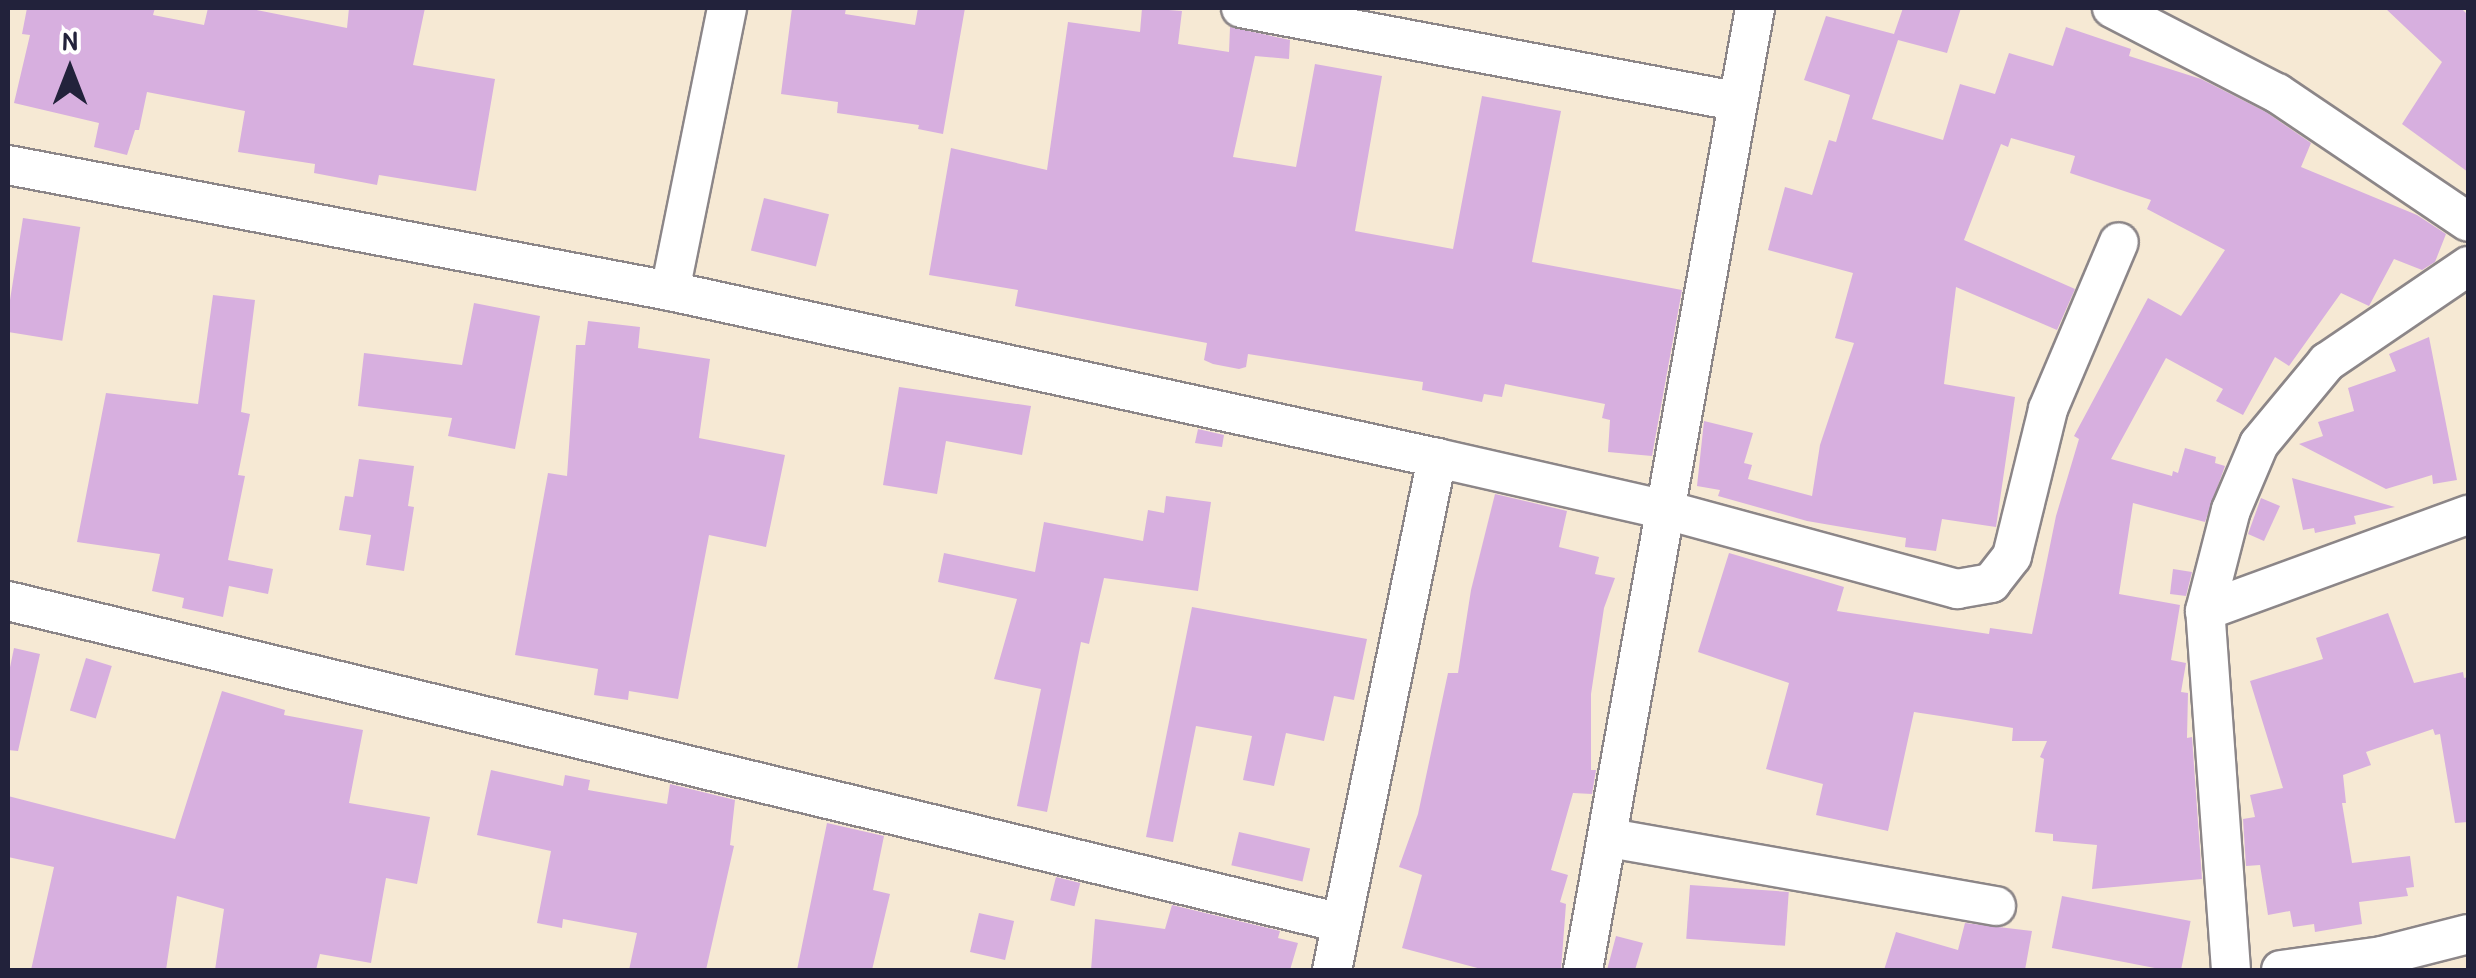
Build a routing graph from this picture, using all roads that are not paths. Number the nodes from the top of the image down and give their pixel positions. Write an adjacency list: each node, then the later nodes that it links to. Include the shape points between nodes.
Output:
1 (727, 8): 10 (street)
2 (1242, 8): 5 (street)
3 (1755, 8): 5 (street)
4 (2112, 8): 7 (street, via 2276,93)
5 (1735, 101): 12 (street)
6 (8, 165): 10 (street)
7 (2468, 222)
8 (2118, 242): 12 (street, via 2048,409 2012,556 1991,583 1956,588)
9 (2468, 266): 15 (street, via 2327,362 2259,444 2232,510)
10 (670, 292): 11 (street)
11 (1437, 458): 12 (street); 18 (street)
12 (1666, 510): 16 (street)
13 (2468, 514): 15 (street)
14 (8, 601): 18 (street)
15 (2204, 612): 22 (street)
16 (1610, 838): 17 (street); 21 (street)
17 (1996, 906)
18 (1341, 922): 20 (street)
19 (2468, 934): 23 (street, via 2382,956)
20 (1332, 970)
21 (1582, 970)
22 (2232, 970)
23 (2280, 970)

